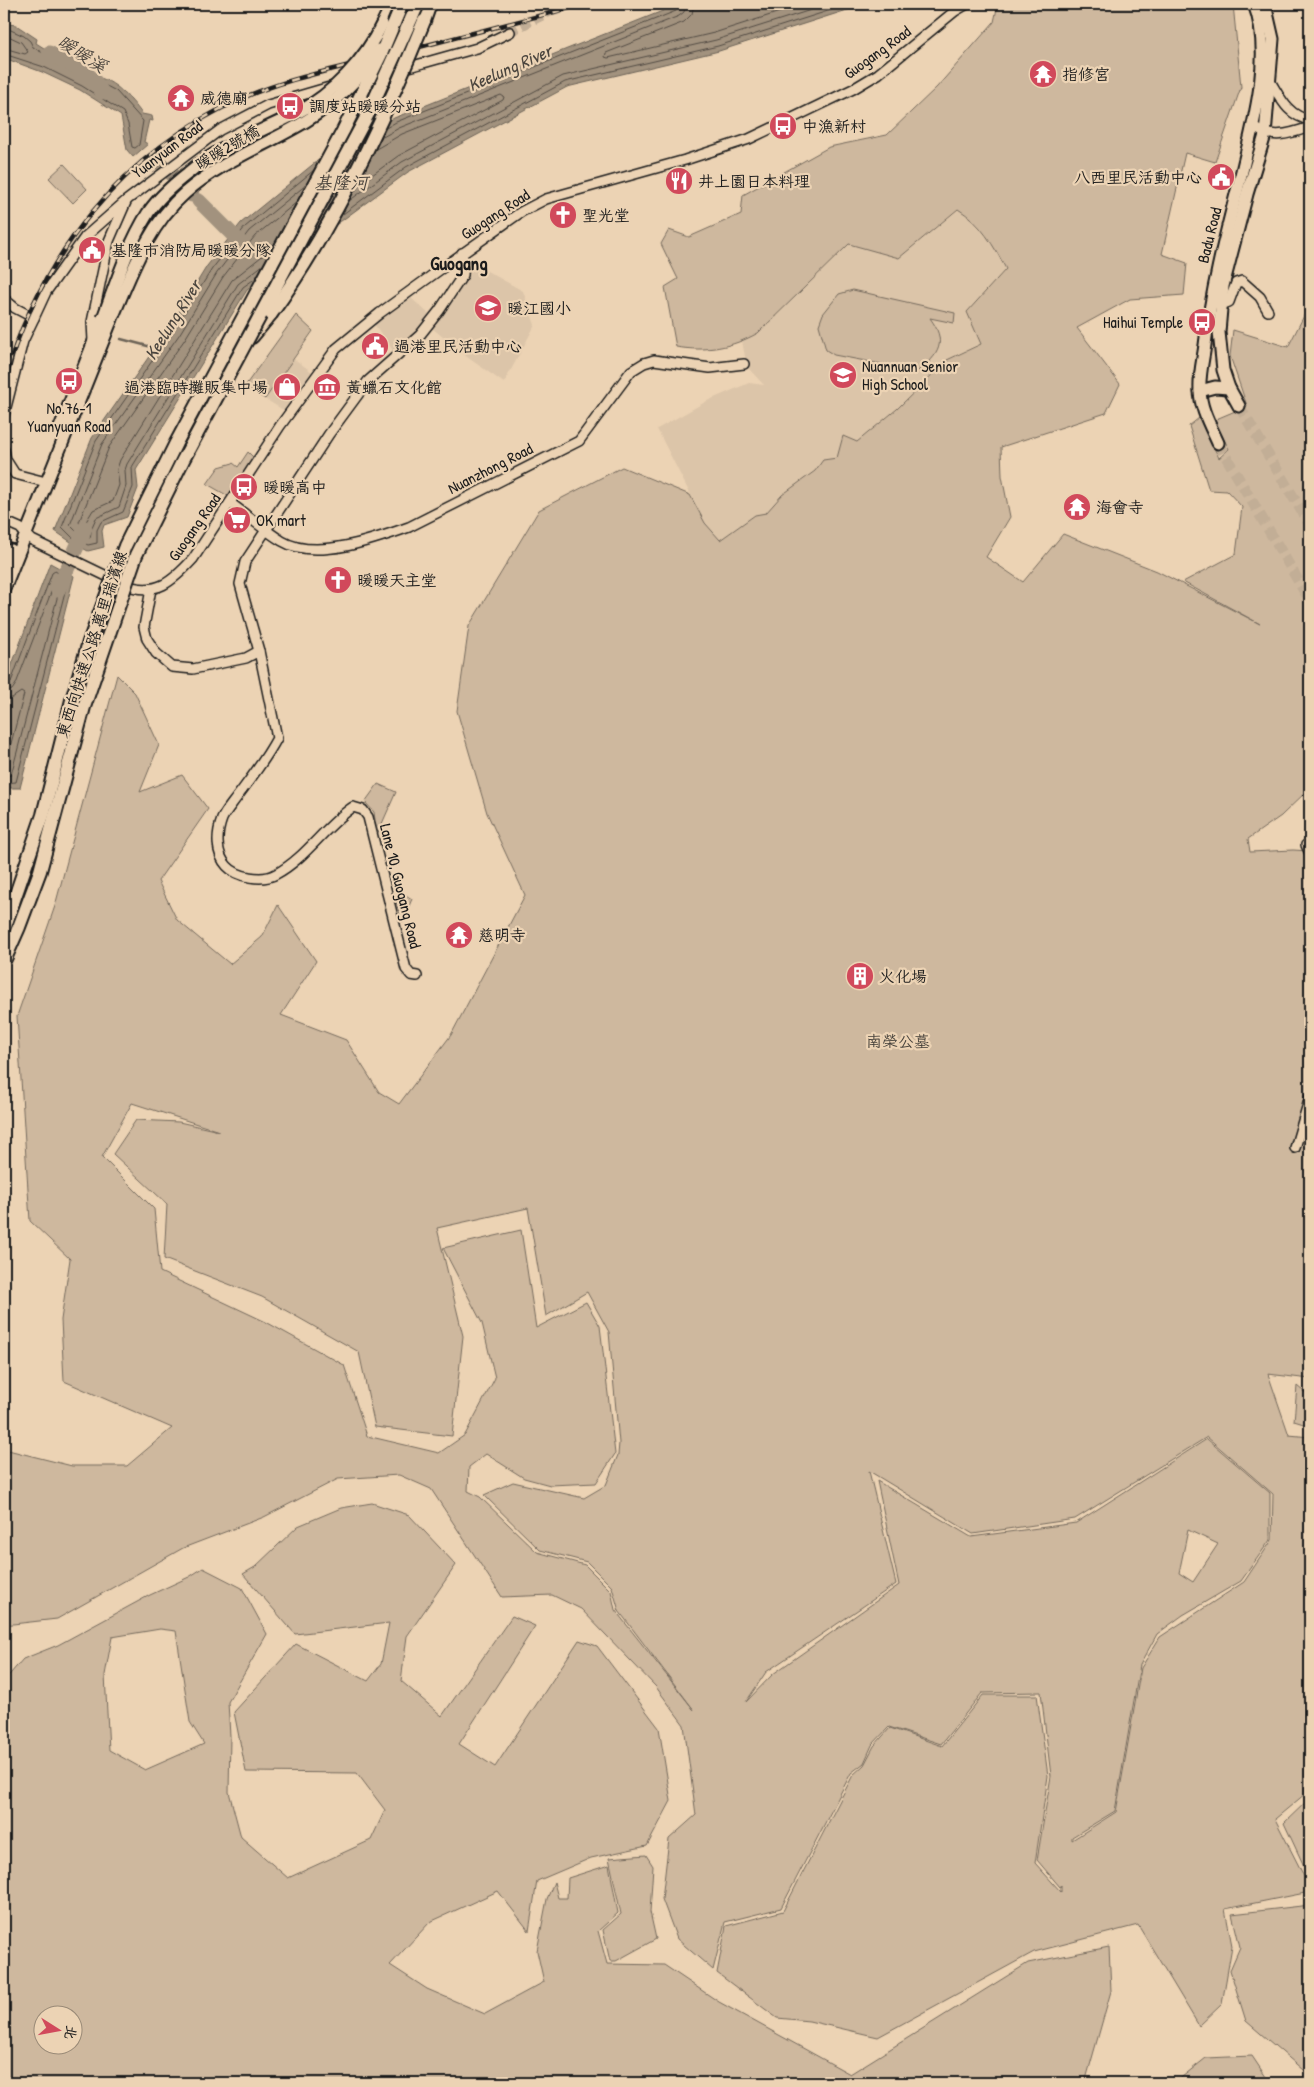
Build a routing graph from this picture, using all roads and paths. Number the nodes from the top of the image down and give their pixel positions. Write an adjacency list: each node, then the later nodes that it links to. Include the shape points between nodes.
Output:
1 (392, 4): 9 (main road)
2 (401, 4): 9 (highway, 東西向快速公路 萬里瑞濱線, bridge)
3 (409, 4): 9 (main road)
4 (418, 4): 24 (highway, 東西向快速公路 萬里瑞濱線, bridge, via 368,114)
5 (430, 4): 24 (highway, bridge, via 376,130 323,233 295,280)
6 (967, 4): 17 (street, Guogang Road, via 878,74 836,98 749,139 546,199 521,212)
7 (1254, 4): 14 (main road, Badu Road, via 1262,34 1260,82)
8 (1265, 4): 11 (main road, Badu Road, via 1273,39)
9 (388, 30): 22 (main road, 暖暖2號橋, bridge, via 372,59 324,109 220,166 184,194 156,227); 46 (highway, 東西向快速公路 萬里瑞濱線, bridge, via 343,131 176,443 125,546 87,650 43,815)
10 (510, 32): 16 (street, Yuanyuan Road, via 476,48 268,105 220,130)
11 (1270, 81): 12 (street, via 1286,108 1300,118); 15 (main road, Badu Road)
12 (1310, 120)
13 (1310, 126): 15 (street, via 1290,133)
14 (1252, 127): 15 (street); 27 (main road, Badu Road, via 1214,283)
15 (1265, 135): 19 (main road, Badu Road, via 1242,210)
16 (127, 200): 21 (street, via 85,237 46,292); 23 (street, Yuanyuan Road, via 108,241 92,322)
17 (462, 253): 35 (street, Guogang Road, via 336,349); 37 (street, via 463,275 420,335 368,382 329,434)
18 (4, 299): 21 (street)
19 (1221, 305): 20 (street, via 1230,302 1236,283 1242,281 1260,296); 26 (main road, Badu Road, via 1219,332)
20 (1268, 311)
21 (34, 318): 31 (street, via 23,341)
22 (107, 319): 23 (main road, Yuanyuan Road); 34 (main road, Yuanyuan Road)
23 (93, 342): 34 (main road, Yuanyuan Road)
24 (247, 342): 47 (highway, 東西向快速公路 萬里瑞濱線, bridge, via 136,555 84,707 40,871)
25 (744, 364): 37 (street, Nuanzhong Road, via 710,368 654,360 644,362 632,371 579,441 401,530 336,548 314,548 284,542)
26 (1223, 370): 27 (main road); 28 (main road, Badu Road)
27 (1201, 371): 29 (main road, Badu Road)
28 (1229, 388): 29 (main road, via 1214,387); 30 (main road, Badu Road)
29 (1200, 392): 32 (main road, Badu Road)
30 (1239, 406)
31 (4, 416)
32 (1218, 444)
33 (4, 450): 34 (street, via 15,474)
34 (43, 481): 38 (main road, Yuanyuan Road)
35 (230, 503): 37 (street, Nuanzhong Road); 42 (street, Guogang Road, via 186,567 168,582)
36 (4, 521): 38 (street)
37 (267, 530): 43 (street, via 245,562 240,584)
38 (26, 534): 39 (main road, Yuanyuan Road); 40 (street); 41 (main road, Yuanyuan Road)
39 (4, 568)
40 (116, 581): 42 (street, via 137,589); 47 (street)
41 (4, 589)
42 (151, 589): 43 (street, via 144,627 147,639 156,653 172,667 193,669 246,658)
43 (259, 651): 48 (street, Lane 10, Guogang Road, via 277,738 222,818 218,835 221,859 233,872 243,876 274,875 292,863 337,818 353,807 363,810 368,817 406,969)
44 (1310, 843): 45 (street, via 1306,846)
45 (1310, 853)
46 (4, 929)
47 (4, 961)
48 (417, 976)
49 (1310, 1097): 50 (street)
50 (1294, 1148)

